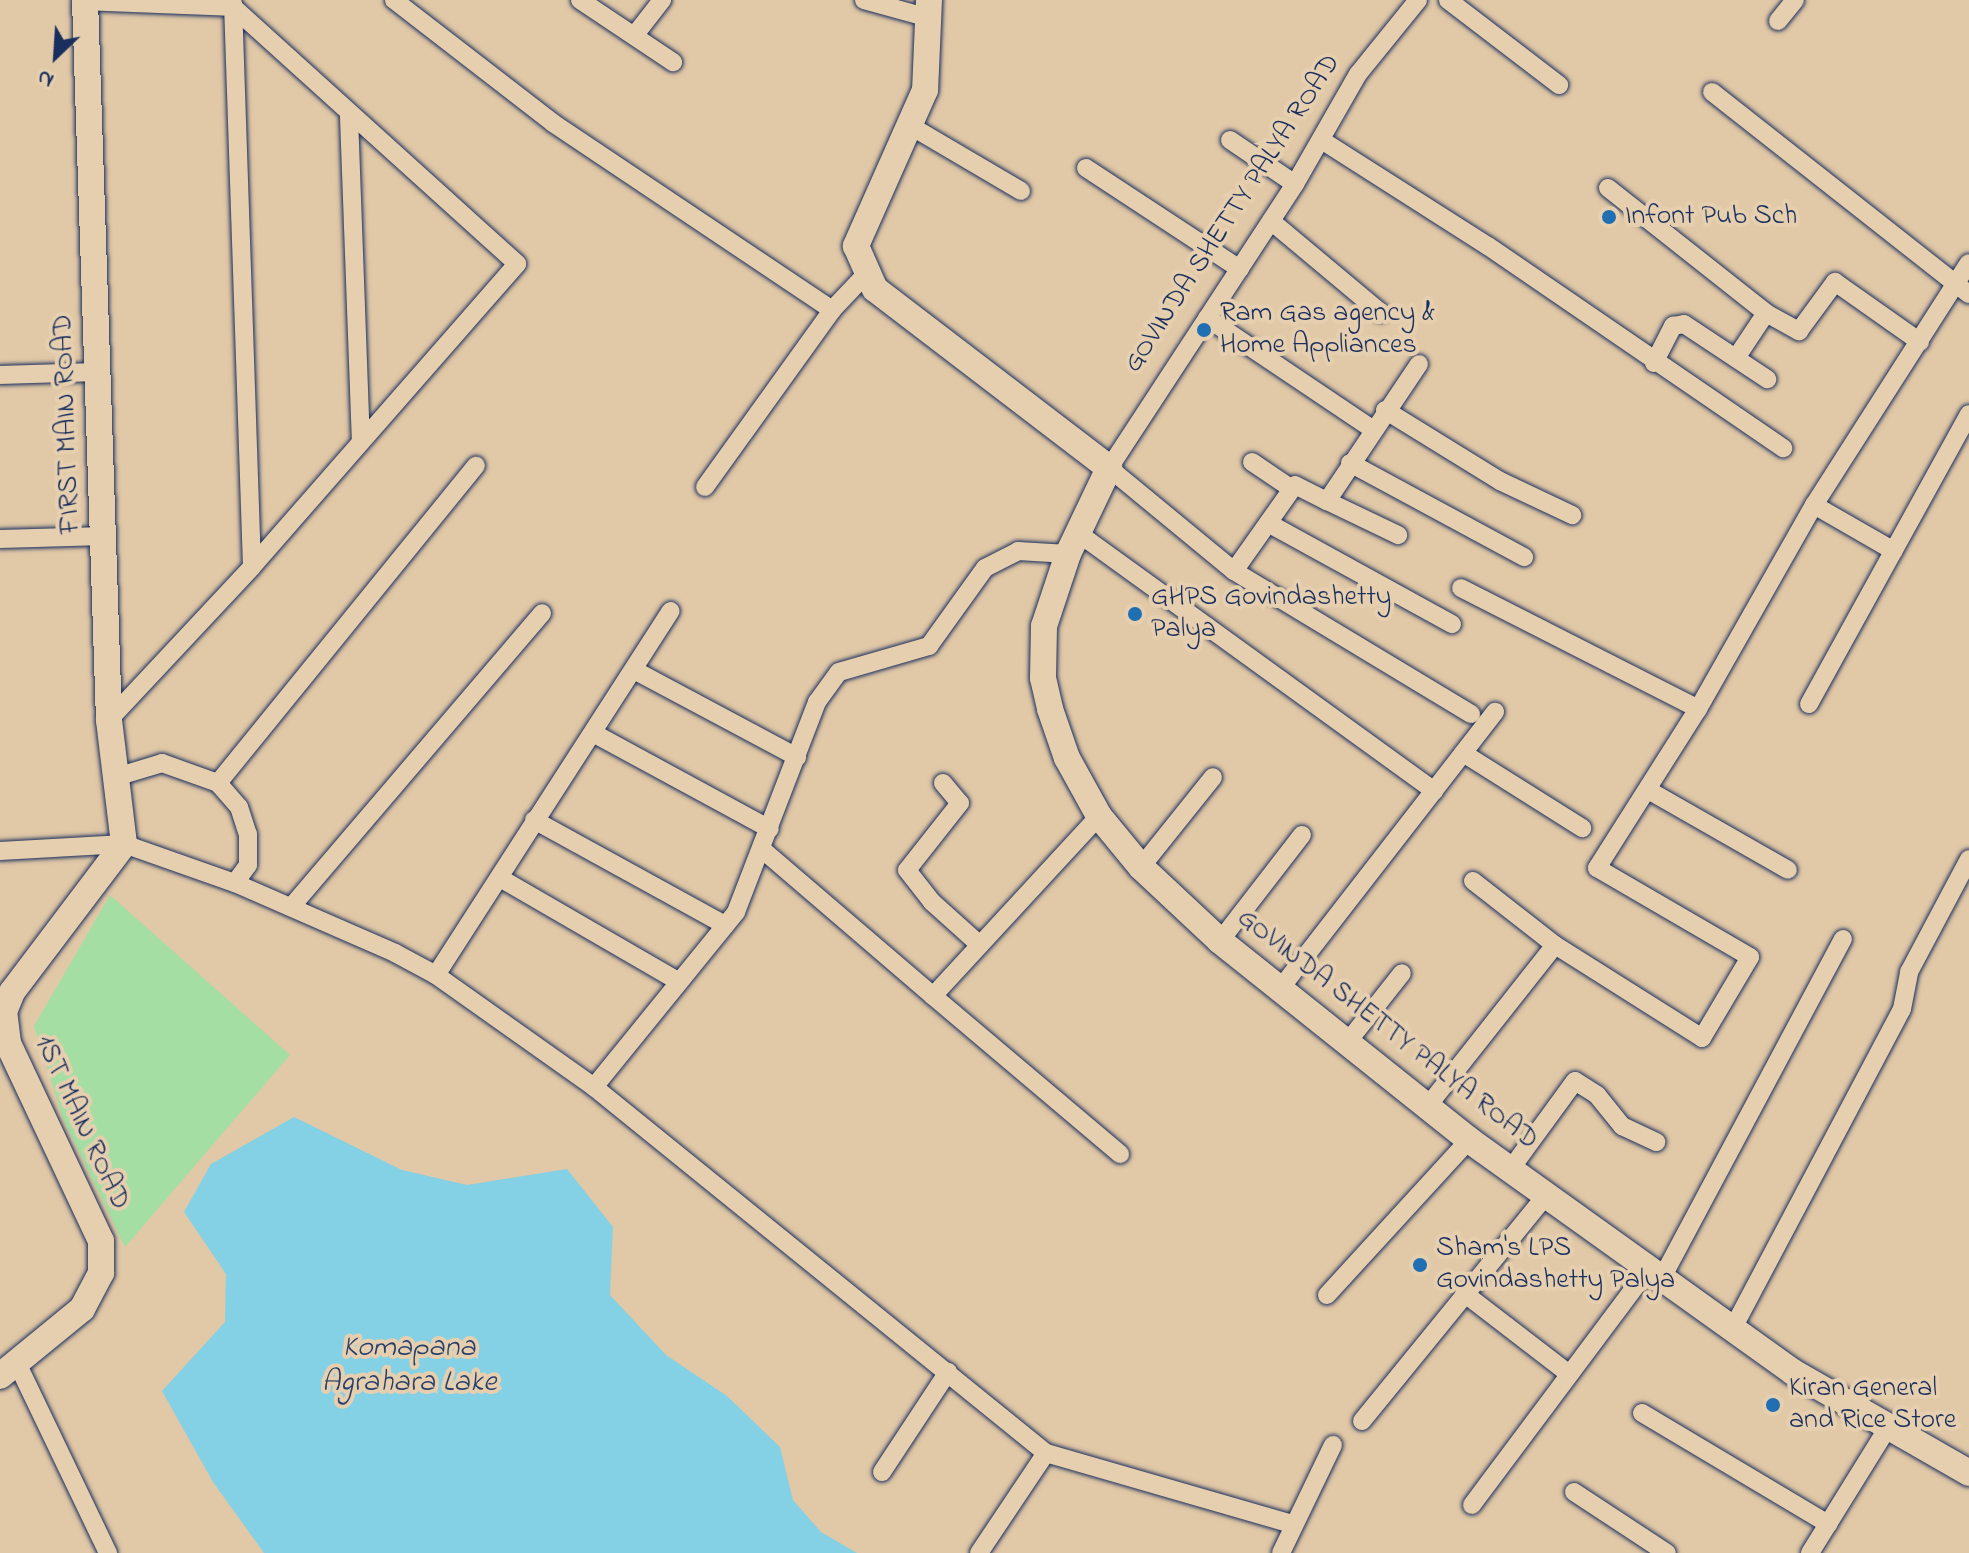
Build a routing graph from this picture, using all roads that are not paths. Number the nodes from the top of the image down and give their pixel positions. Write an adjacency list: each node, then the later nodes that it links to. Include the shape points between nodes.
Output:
1 (394, 0): 29 (street, via 553,123)
2 (580, 0): 12 (street)
3 (662, 0): 12 (street)
4 (864, 0): 10 (street)
5 (1418, 0): 19 (street, GOVINDA SHETTY PALYA ROAD, via 1358,74)
6 (1448, 0): 14 (street)
7 (1795, 0): 11 (street)
8 (85, 1): 9 (street); 37 (street, FIRST MAIN ROAD)
9 (233, 3): 16 (street); 61 (street)
10 (929, 9): 17 (street, via 925,90)
11 (1778, 21)
12 (634, 36): 13 (street)
13 (673, 62)
14 (1559, 85)
15 (1712, 92): 28 (street)
16 (349, 117): 43 (street); 43 (street, via 517,264)
17 (909, 125): 23 (street); 27 (street, via 856,246)
18 (1230, 140): 21 (street)
19 (1323, 141): 21 (street, GOVINDA SHETTY PALYA ROAD); 35 (street, via 1488,246)
20 (1086, 168): 26 (street)
21 (1295, 184): 24 (street, GOVINDA SHETTY PALYA ROAD)
22 (1608, 188): 31 (street)
23 (1021, 191)
24 (1271, 221): 26 (street, GOVINDA SHETTY PALYA ROAD); 30 (street)
25 (1969, 263): 28 (street)
26 (1240, 269): 32 (street, GOVINDA SHETTY PALYA ROAD)
27 (868, 272): 29 (street); 48 (street, via 875,289)
28 (1963, 288): 33 (street)
29 (832, 310): 49 (street)
30 (1381, 313)
31 (1766, 313): 33 (street, via 1799,331 1835,282); 34 (street)
32 (1207, 318): 42 (street); 48 (street, GOVINDA SHETTY PALYA ROAD)
33 (1920, 342): 52 (street)
34 (1736, 358): 35 (street, via 1684,324 1673,326); 39 (street)
35 (1654, 363): 44 (street)
36 (1419, 364): 40 (street)
37 (97, 372): 38 (street); 56 (street, FIRST MAIN ROAD)
38 (0, 375)
39 (1767, 379)
40 (1385, 410): 42 (street); 53 (street, via 1500,481)
41 (1969, 414): 59 (street)
42 (1371, 428): 46 (street)
43 (361, 442): 61 (street)
44 (1783, 448)
45 (1252, 462): 50 (street)
46 (1350, 463): 51 (street); 60 (street)
47 (476, 465): 78 (street)
48 (1109, 468): 58 (street, GOVINDA SHETTY PALYA ROAD); 62 (street)
49 (705, 487)
50 (1292, 489): 51 (street, via 1295,485); 54 (street)
51 (1327, 501): 55 (street)
52 (1814, 505): 59 (street); 69 (street)
53 (1572, 515)
54 (1268, 523): 62 (street); 66 (street)
55 (1398, 535)
56 (105, 536): 57 (street); 72 (street, FIRST MAIN ROAD)
57 (0, 539)
58 (1073, 544): 75 (street, via 1018,551 985,568 929,646 839,672 817,702); 81 (street); 82 (street, GOVINDA SHETTY PALYA ROAD, via 1044,626 1043,678 1067,758)
59 (1894, 551): 68 (street)
60 (1524, 557)
61 (252, 567): 72 (street)
62 (1234, 571): 71 (street)
63 (1461, 588): 69 (street)
64 (671, 611): 67 (street)
65 (542, 613): 96 (street)
66 (1452, 624)
67 (634, 670): 73 (street); 75 (street)
68 (1809, 704)
69 (1698, 709): 80 (street)
70 (1495, 712): 74 (street)
71 (1471, 714)
72 (109, 720): 76 (street, FIRST MAIN ROAD)
73 (593, 733): 83 (street); 85 (street)
74 (1463, 753): 81 (street); 84 (street)
75 (797, 757): 85 (street)
76 (116, 777): 78 (street, via 162,763); 87 (street, FIRST MAIN ROAD)
77 (1213, 777): 91 (street)
78 (218, 783): 95 (street, via 239,807 248,834 248,865)
79 (943, 783): 100 (street, via 960,803 907,870 932,902)
80 (1648, 790): 92 (street); 101 (street, via 1597,868 1750,957 1702,1038)
81 (1434, 791): 105 (street)
82 (1099, 816): 91 (street, GOVINDA SHETTY PALYA ROAD); 100 (street)
83 (534, 820): 93 (street); 97 (street)
84 (1582, 828)
85 (770, 829): 89 (street)
86 (1302, 835): 99 (street)
87 (124, 844): 88 (street); 95 (street); 119 (street, 1ST MAIN ROAD, via 12,992 4,1012 8,1043 101,1241 101,1273 82,1309)
88 (0, 851)
89 (764, 851): 97 (street); 106 (street)
90 (1969, 859): 118 (street, via 1909,972 1902,1009)
91 (1141, 867): 99 (street, GOVINDA SHETTY PALYA ROAD)
92 (1788, 870)
93 (500, 878): 103 (street); 104 (street)
94 (1473, 881): 101 (street)
95 (235, 883): 96 (street)
96 (292, 906): 103 (street)
97 (725, 925): 104 (street)
98 (1843, 939): 115 (street)
99 (1220, 941): 105 (street, GOVINDA SHETTY PALYA ROAD)
100 (980, 945): 106 (street)
101 (1555, 945): 109 (street)
102 (1402, 973): 107 (street)
103 (436, 975): 108 (street)
104 (678, 981): 108 (street)
105 (1280, 989): 107 (street, GOVINDA SHETTY PALYA ROAD)
106 (933, 996): 112 (street)
107 (1346, 1044): 109 (street, GOVINDA SHETTY PALYA ROAD)
108 (594, 1087): 120 (street)
109 (1427, 1107): 110 (street, GOVINDA SHETTY PALYA ROAD)
110 (1469, 1140): 113 (street, GOVINDA SHETTY PALYA ROAD); 117 (street)
111 (1657, 1142): 113 (street, via 1622,1126 1597,1095 1575,1081)
112 (1120, 1154)
113 (1510, 1170): 114 (street, GOVINDA SHETTY PALYA ROAD)
114 (1546, 1195): 115 (street, GOVINDA SHETTY PALYA ROAD); 116 (street)
115 (1656, 1272): 118 (street, GOVINDA SHETTY PALYA ROAD); 121 (street)
116 (1464, 1293): 121 (street); 123 (street)
117 (1327, 1295)
118 (1732, 1330): 124 (street, GOVINDA SHETTY PALYA ROAD)
119 (8, 1369): 133 (street)
120 (948, 1372): 126 (street); 127 (street)
121 (1569, 1374): 130 (street)
122 (1642, 1413): 132 (street)
123 (1362, 1421)
124 (1887, 1429): 128 (street, GOVINDA SHETTY PALYA ROAD); 132 (street)
125 (1333, 1445): 131 (street)
126 (1046, 1453): 131 (street); 134 (street)
127 (882, 1472)
128 (1969, 1473)
129 (1574, 1492): 136 (street)
130 (1472, 1505)
131 (1292, 1524): 135 (street)
132 (1828, 1524): 137 (street)
133 (108, 1553)
134 (979, 1553)
135 (1281, 1553)
136 (1667, 1553)
137 (1810, 1553)

